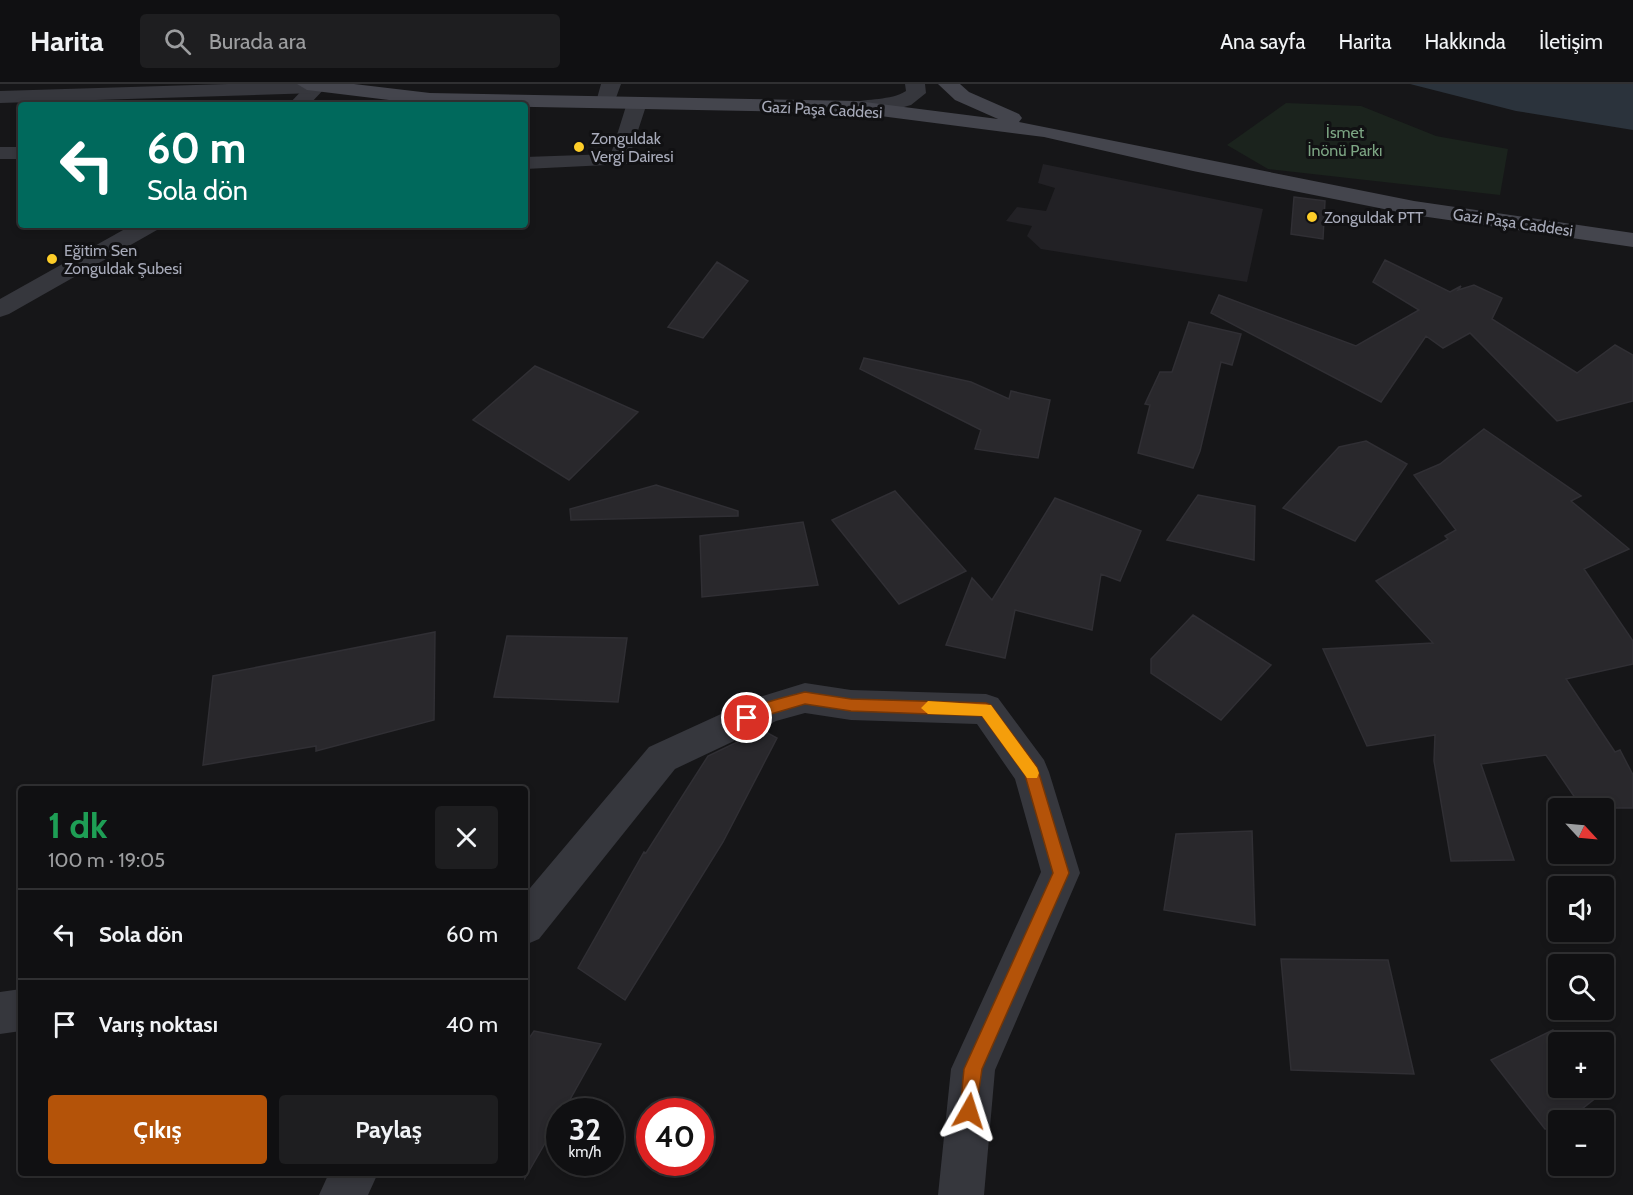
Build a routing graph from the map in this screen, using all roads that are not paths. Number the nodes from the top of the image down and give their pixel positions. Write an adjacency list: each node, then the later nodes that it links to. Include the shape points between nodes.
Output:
1 (915, 84): 8 (street, via 916,93 903,101)
2 (948, 84): 9 (main road, via 962,96)
3 (311, 86): 4 (main road, Gazi Paşa Caddesi, via 430,99); 5 (street, Gazi Paşa Caddesi); 6 (street)
4 (608, 93): 7 (main road, Gazi Paşa Caddesi)
5 (0, 97)
6 (300, 102)
7 (637, 103): 8 (main road, Gazi Paşa Caddesi); 10 (street, via 620,160)
8 (857, 107): 9 (main road, Gazi Paşa Caddesi)
9 (1044, 131): 12 (main road, Gazi Paşa Caddesi, via 1192,165 1414,208)
10 (528, 163)
11 (144, 228): 13 (street)
12 (1633, 240)
13 (0, 309)
14 (528, 921): 19 (street, via 662,758 705,738 768,709 805,698 851,705 986,710 1031,772 1061,873 973,1069)
15 (18, 1010): 16 (street)
16 (0, 1013)
17 (353, 1176): 18 (street)
18 (342, 1195)
19 (961, 1195)

